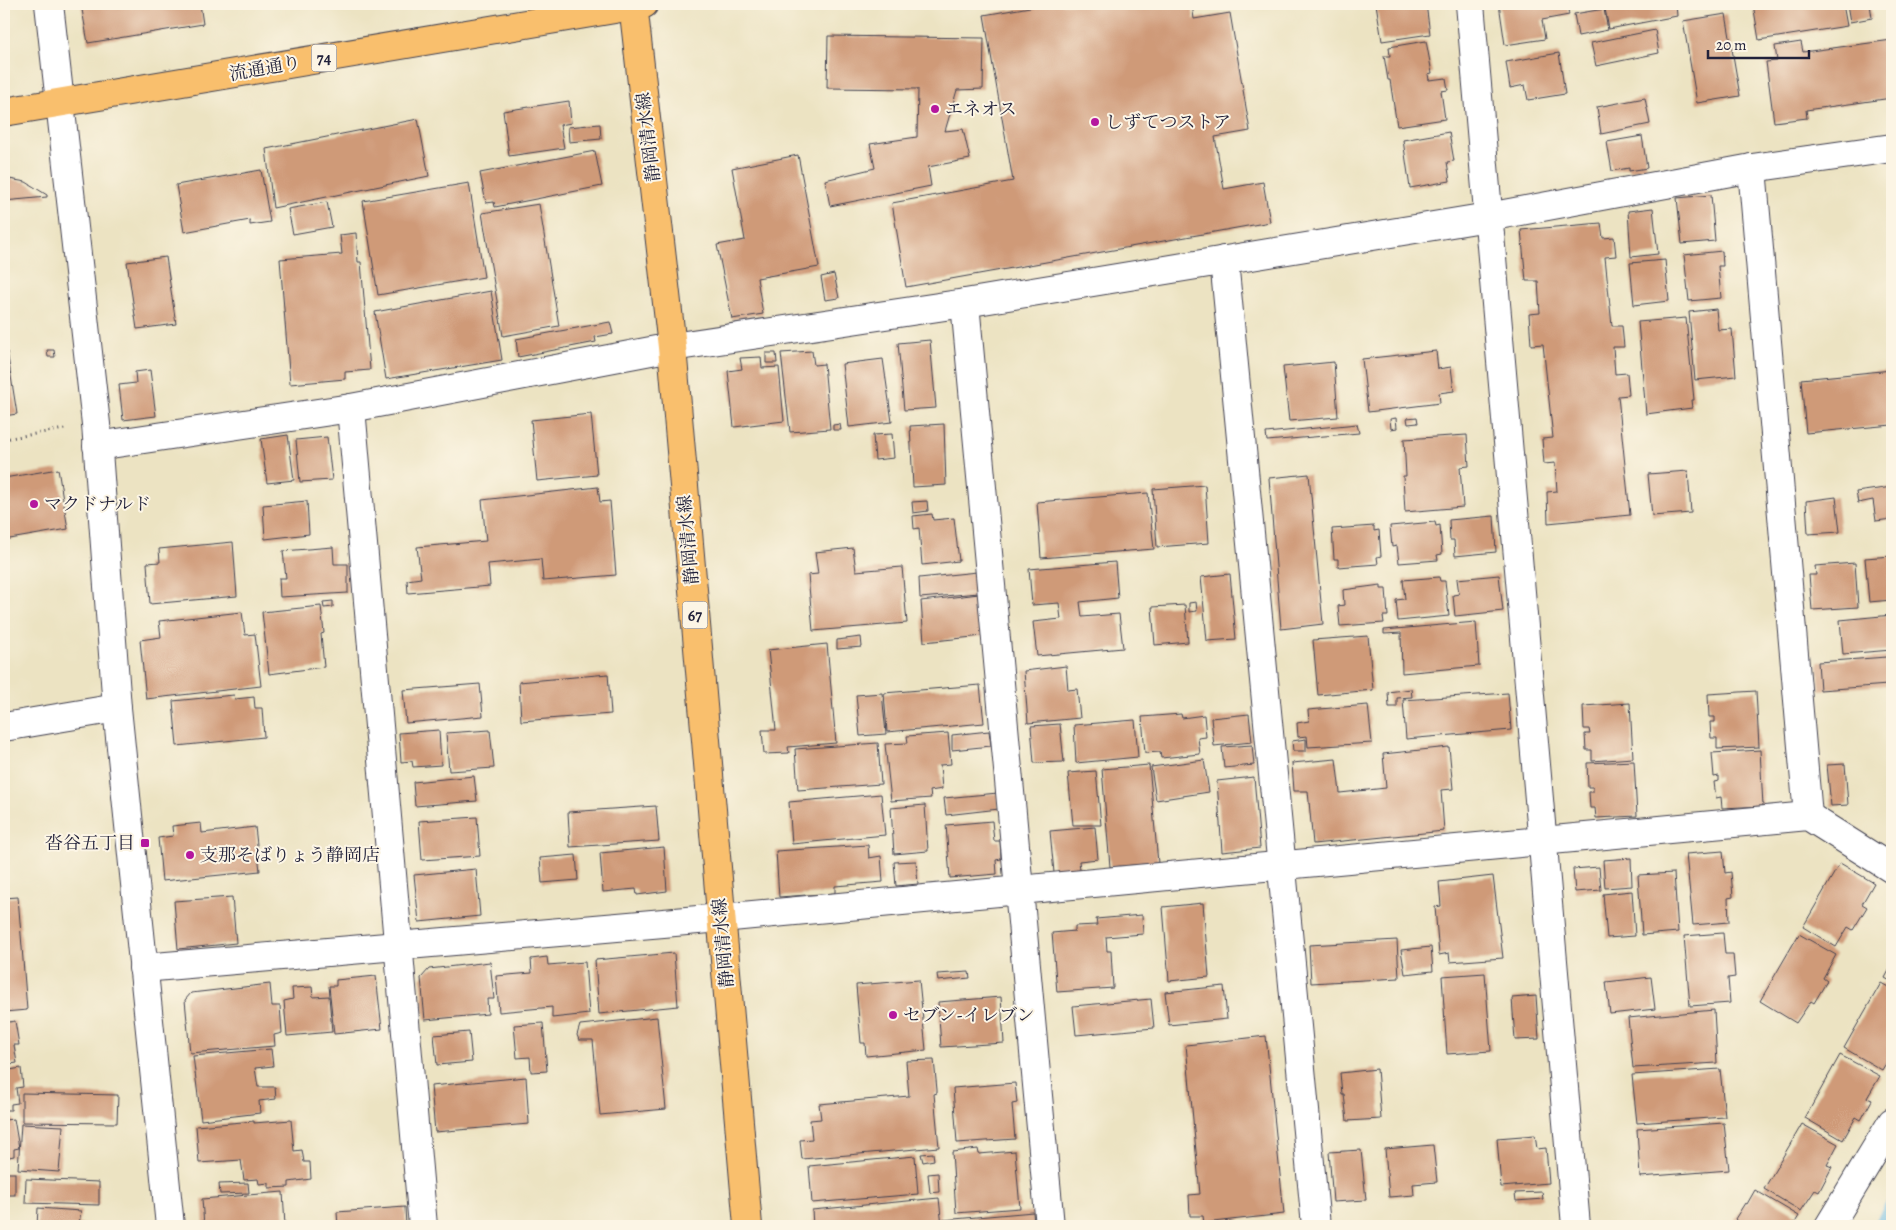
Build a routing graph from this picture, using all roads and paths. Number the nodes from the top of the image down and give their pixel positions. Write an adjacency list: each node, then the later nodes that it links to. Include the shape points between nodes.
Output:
1 (49, 4): 4 (street)
2 (636, 4): 4 (main road, 流通通り / 74); 11 (main road, 静岡清水線 / 67)
3 (1470, 4): 8 (street)
4 (60, 102): 5 (main road, 流通通り / 74); 13 (street)
5 (4, 112)
6 (1892, 148): 7 (street)
7 (1752, 168): 8 (street); 17 (street)
8 (1488, 217): 9 (street); 18 (street)
9 (1224, 260): 10 (street); 19 (street)
10 (965, 303): 11 (street); 21 (street)
11 (672, 347): 12 (street); 22 (main road, 静岡清水線 / 67)
12 (351, 408): 13 (street); 23 (street)
13 (96, 435): 14 (path); 15 (street)
14 (4, 439)
15 (117, 708): 16 (street); 24 (street)
16 (4, 727)
17 (1808, 816): 18 (street); 20 (street)
18 (1542, 842): 19 (street); 31 (street)
19 (1282, 865): 21 (street); 30 (street)
20 (1892, 869)
21 (1019, 889): 22 (street); 29 (street)
22 (721, 918): 23 (street); 28 (main road, 静岡清水線 / 67)
23 (398, 945): 24 (street); 27 (street)
24 (143, 968): 26 (street)
25 (1892, 1122): 32 (street)
26 (170, 1226)
27 (423, 1226)
28 (748, 1226)
29 (1050, 1226)
30 (1316, 1226)
31 (1576, 1226)
32 (1829, 1226)

